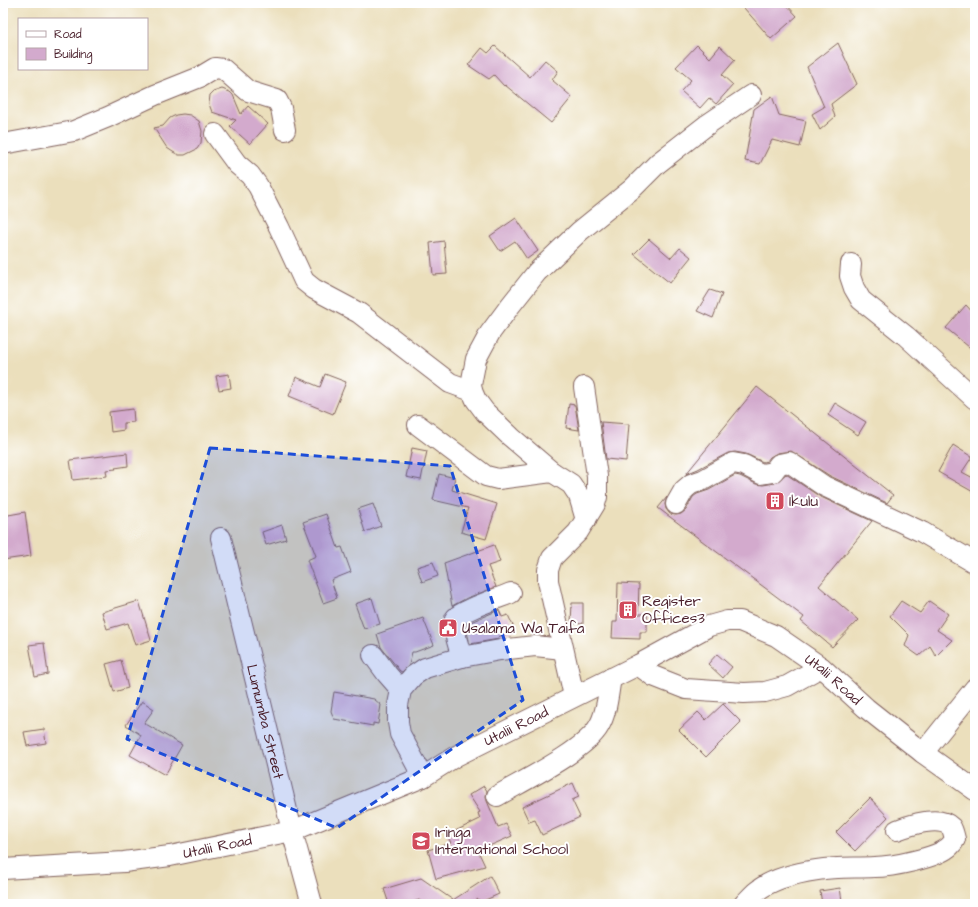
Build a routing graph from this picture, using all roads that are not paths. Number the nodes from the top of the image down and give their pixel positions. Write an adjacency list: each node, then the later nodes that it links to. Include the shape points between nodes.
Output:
1 (751, 95): 7 (street, via 658,163 632,189 580,230 537,272 482,347 472,376)
2 (285, 130): 4 (street, via 277,100 248,91 219,68 74,131)
3 (215, 134): 7 (street, via 237,164 258,186 304,281 359,313 441,377)
4 (3, 144)
5 (851, 264): 8 (street, via 850,276 861,300 906,336)
6 (584, 388): 12 (street, via 597,476 595,504)
7 (472, 392): 10 (street, via 485,412 511,438)
8 (975, 399)
9 (418, 425): 10 (street, via 486,476 498,479)
10 (552, 472): 12 (street, via 575,489)
11 (676, 504): 14 (street, via 691,484 733,463 744,465 761,474 773,472 779,464 789,462 824,486 922,532)
12 (586, 520): 16 (street, via 578,532 552,558 548,570 548,581)
13 (221, 538): 30 (street, Lumumba Street)
14 (975, 563)
15 (511, 593): 18 (street, via 474,607 455,618 454,626)
16 (563, 649): 18 (street, via 535,646); 24 (street)
17 (373, 655): 23 (street)
18 (462, 656): 23 (street, via 425,668 413,676)
19 (638, 665): 20 (street, via 653,676 686,689 744,693 765,692 787,686); 20 (street, Utalii Road, via 709,626 727,621 740,621 776,636); 21 (street, Utalii Road)
20 (821, 667): 25 (street, Utalii Road, via 866,708)
21 (611, 678): 24 (street, Utalii Road); 28 (street, via 600,726 592,736 575,750)
22 (975, 688): 25 (street)
23 (401, 690): 26 (street, via 398,705 400,734)
24 (574, 696): 26 (street, Utalii Road, via 456,756)
25 (924, 753): 27 (street, Utalii Road)
26 (423, 778): 30 (street, Utalii Road)
27 (975, 790)
28 (497, 796)
29 (897, 830): 33 (street, via 912,824 945,823 952,828 955,839 950,847 912,862 816,870 787,877 758,890)
30 (292, 831): 31 (street, Utalii Road, via 170,856 124,862); 32 (street, Lumumba Street)
31 (3, 869)
32 (312, 904)
33 (744, 904)

